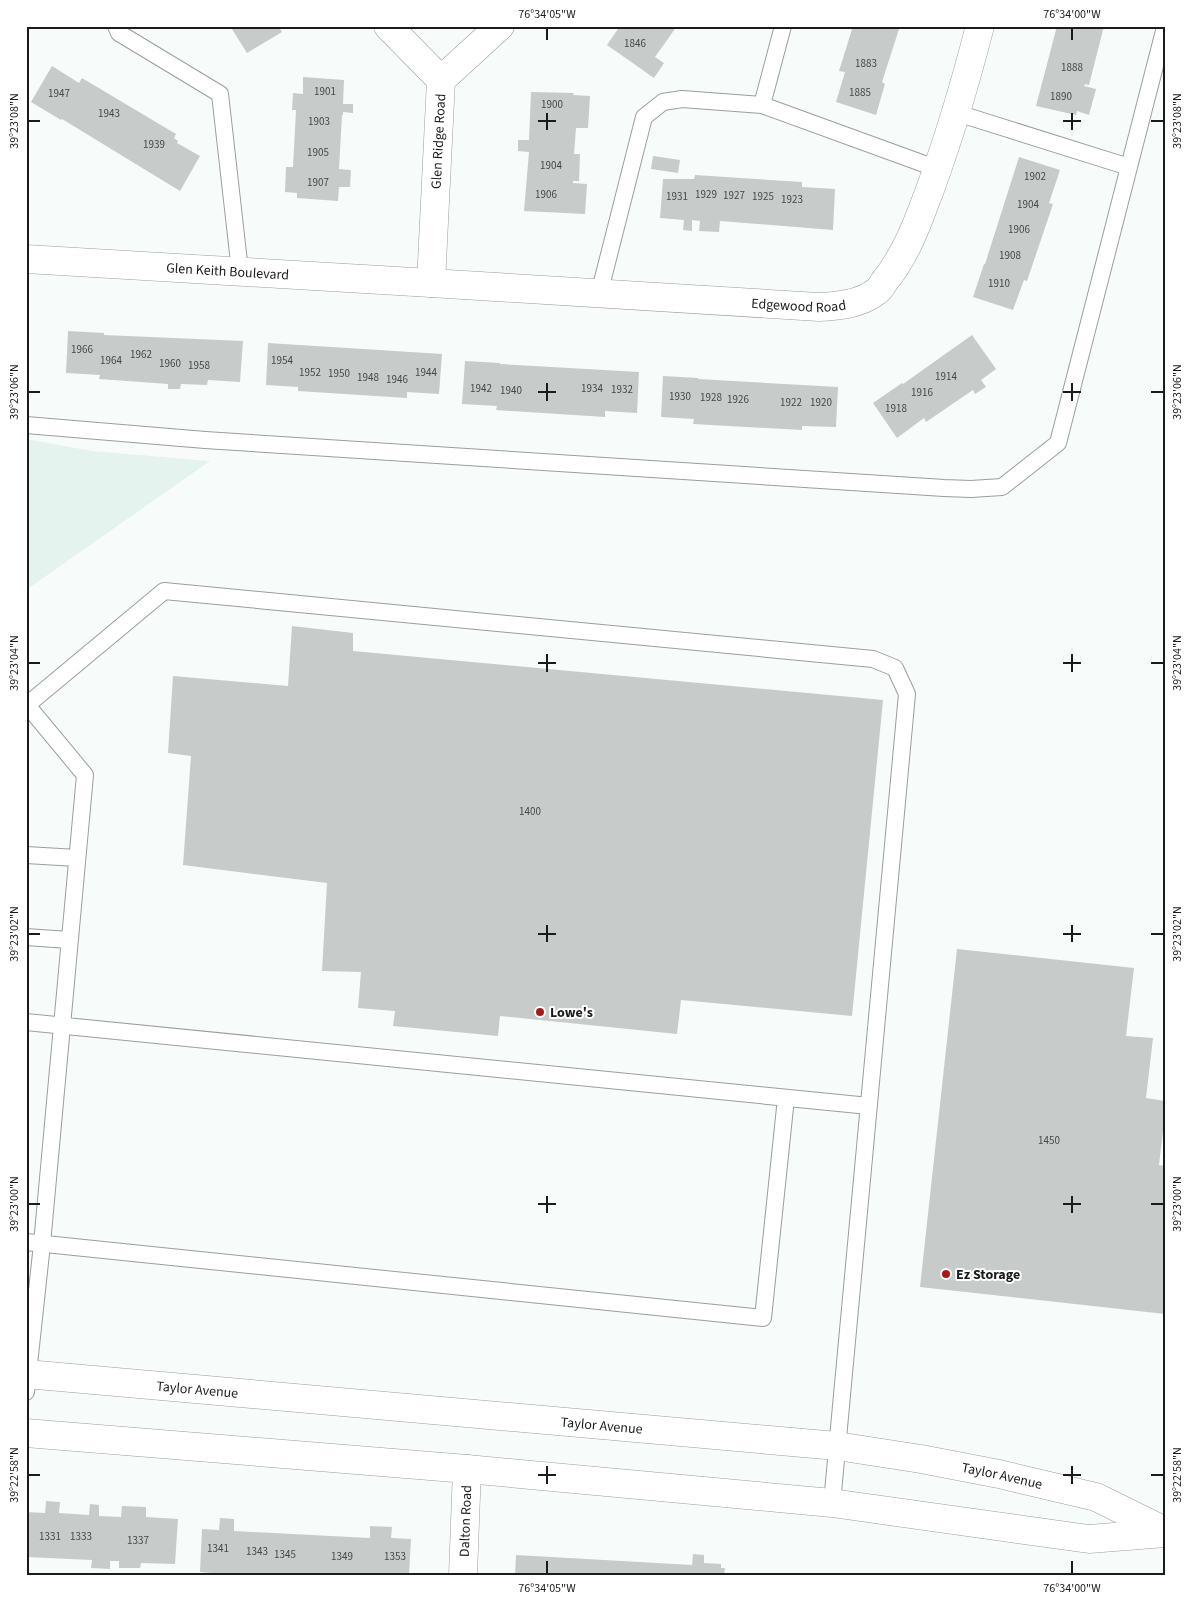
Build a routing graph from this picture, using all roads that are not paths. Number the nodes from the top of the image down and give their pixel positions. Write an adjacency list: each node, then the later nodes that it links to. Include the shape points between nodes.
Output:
1 (116, 26): 13 (lane, via 120,32 220,94)
2 (388, 26): 7 (main road)
3 (500, 26): 7 (main road, Glen Ridge Road)
4 (783, 26): 8 (lane)
5 (980, 26): 9 (main road, Edgewood Road)
6 (1165, 27): 10 (lane)
7 (440, 80): 14 (main road, Glen Ridge Road)
8 (762, 105): 11 (lane); 15 (lane, via 682,99 662,102 644,117)
9 (957, 113): 10 (lane); 11 (main road, Edgewood Road)
10 (1129, 167): 16 (lane, via 1058,443 1002,487 944,488)
11 (938, 170): 15 (main road, Edgewood Road, via 911,239 893,271 877,291 856,302 819,307)
12 (26, 259): 13 (main road, Glen Keith Boulevard)
13 (240, 271): 14 (main road, Glen Keith Boulevard)
14 (431, 282): 15 (main road, Edgewood Road)
15 (599, 294)
16 (26, 426)
17 (27, 705): 19 (lane, via 85,775); 25 (lane, via 164,591 873,659 896,668 907,694)
18 (26, 855): 19 (lane)
19 (77, 858): 21 (lane)
20 (26, 936): 21 (lane)
21 (69, 940): 23 (lane)
22 (26, 1022): 23 (lane)
23 (61, 1026): 24 (lane); 26 (lane)
24 (786, 1098): 25 (lane); 26 (lane, via 764,1318)
25 (869, 1106): 29 (lane)
26 (34, 1243): 27 (lane)
27 (27, 1380): 29 (main road, Taylor Avenue)
28 (26, 1433): 30 (main road, Taylor Avenue)
29 (837, 1446): 31 (lane); 32 (main road, Taylor Avenue, via 1000,1474 1096,1497)
30 (467, 1469): 31 (main road, Taylor Avenue); 33 (main road, Dalton Road)
31 (832, 1503): 32 (main road, Taylor Avenue, via 1089,1539)
32 (1165, 1532)
33 (462, 1575)

